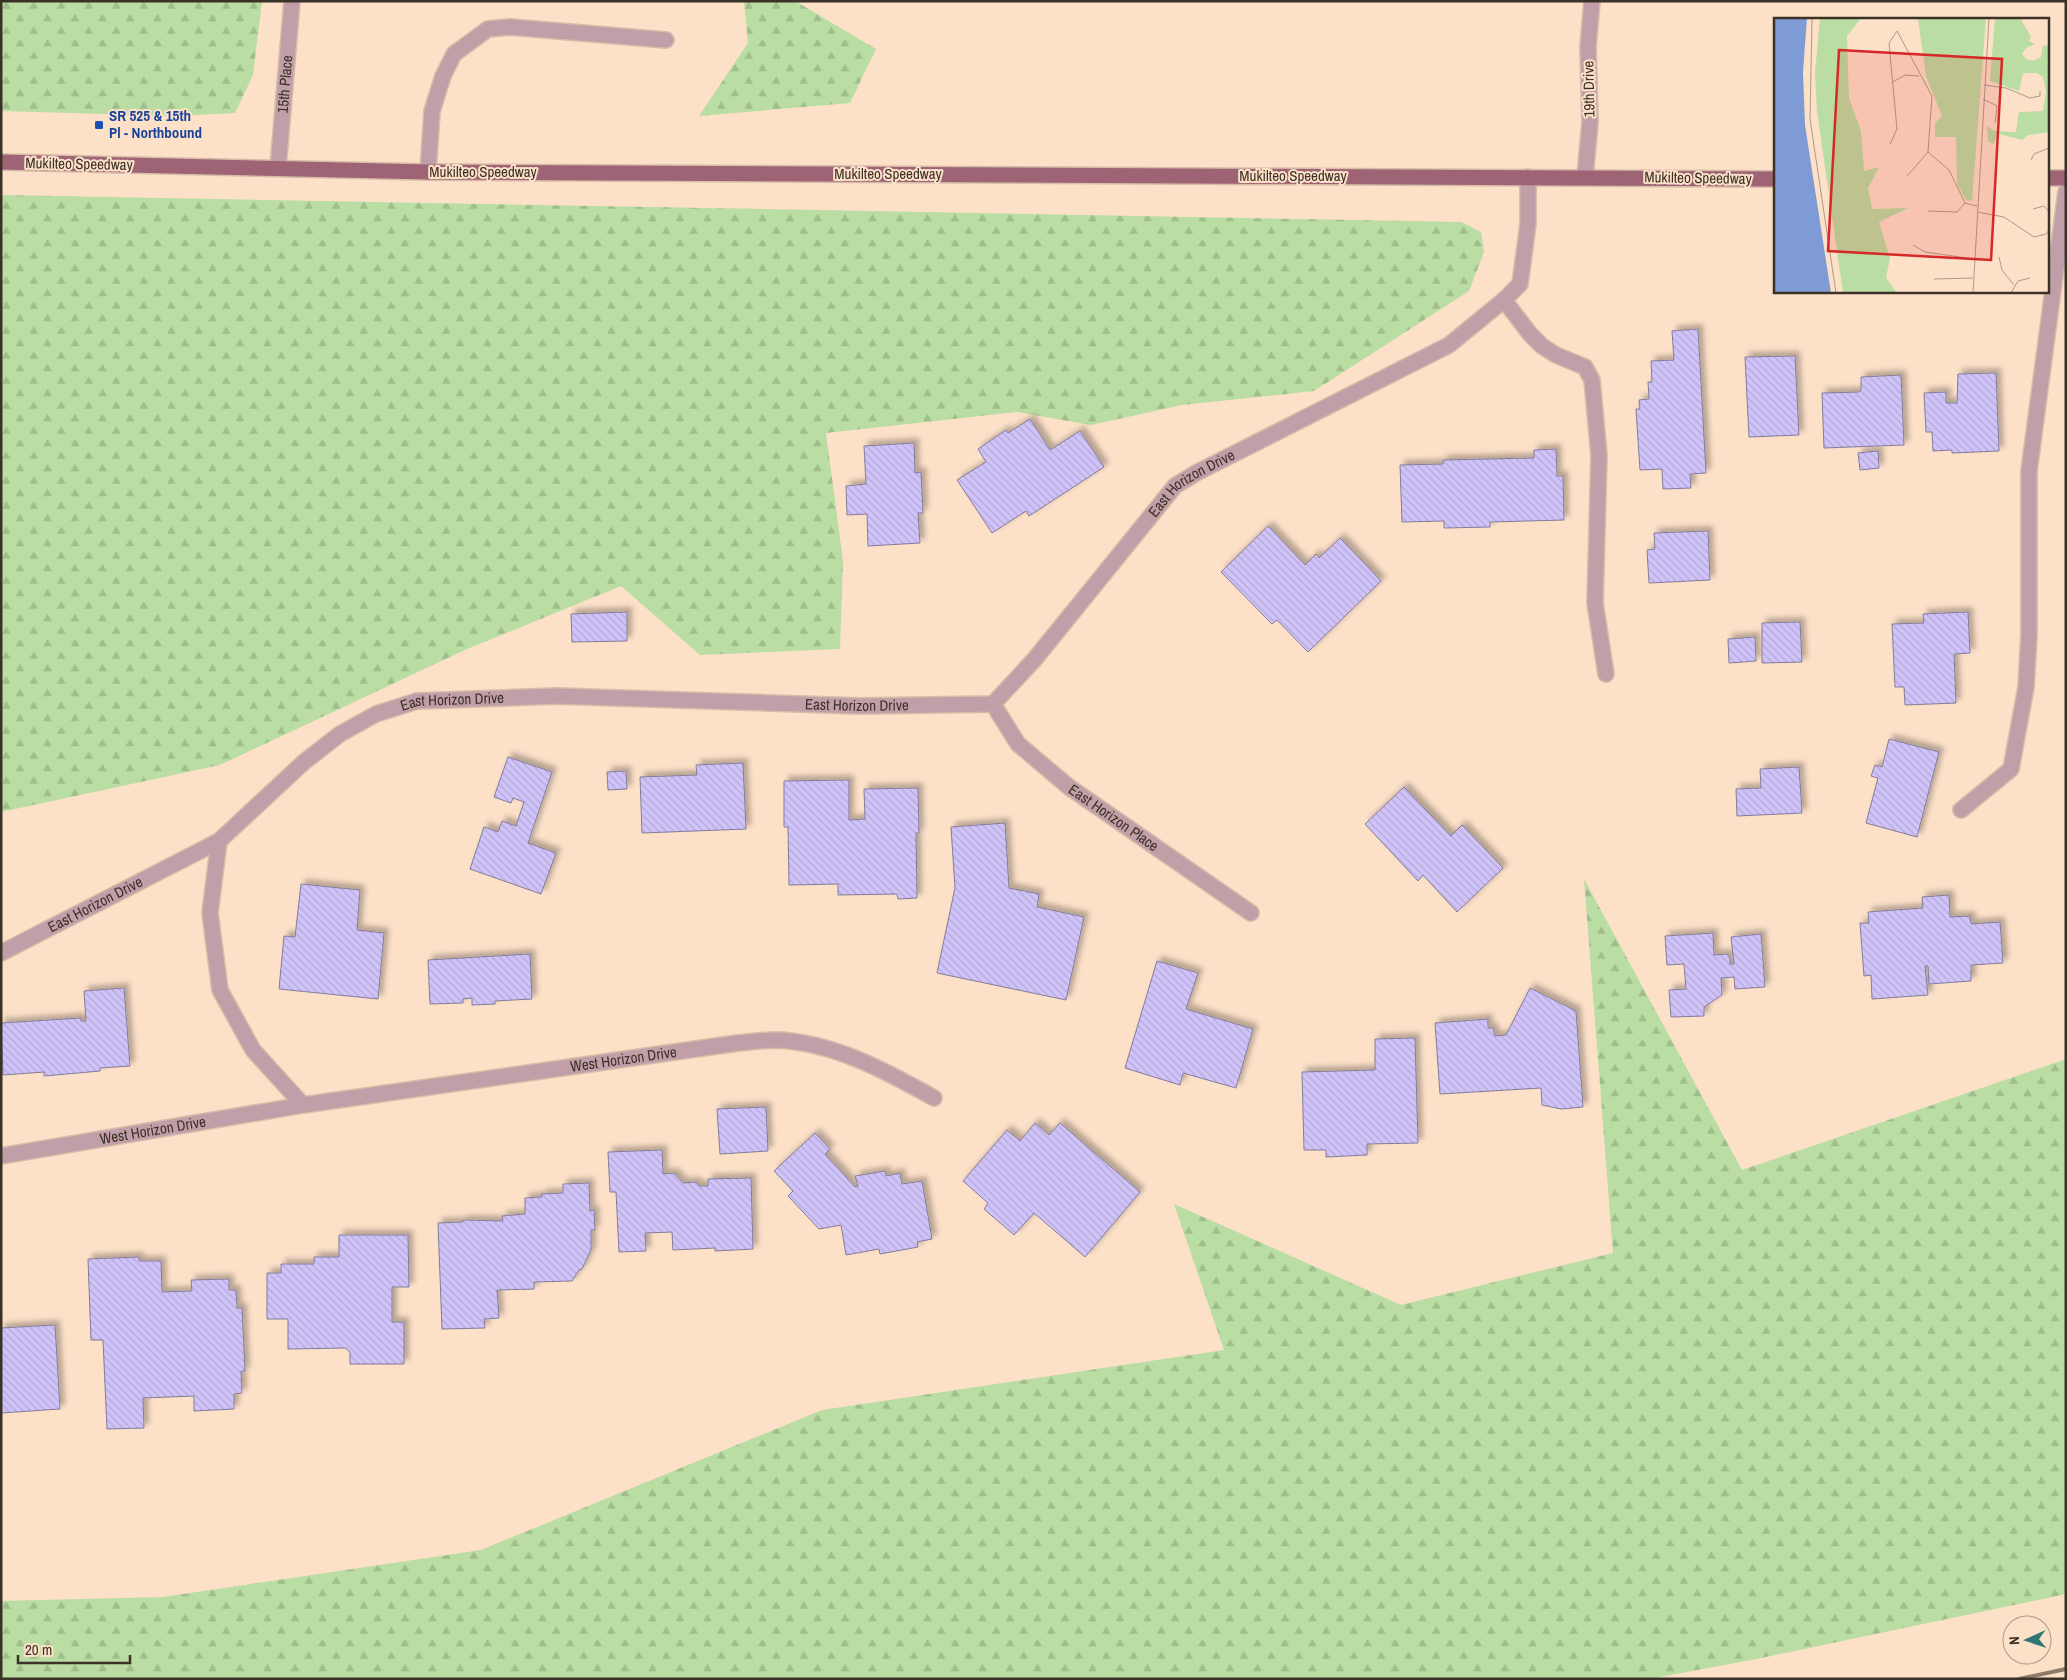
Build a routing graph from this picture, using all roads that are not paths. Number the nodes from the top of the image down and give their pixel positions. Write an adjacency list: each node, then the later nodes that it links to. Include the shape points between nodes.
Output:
1 (292, 1): 5 (street, 15th Place)
2 (1592, 1): 8 (street, 19th Drive, via 1588,47 1590,122)
3 (666, 40): 6 (street, via 488,28 454,54 443,76 432,111)
4 (1, 162): 5 (main road, Mukilteo Speedway)
5 (278, 168): 6 (main road, Mukilteo Speedway)
6 (428, 172): 7 (main road, Mukilteo Speedway)
7 (1528, 177): 8 (main road, Mukilteo Speedway); 13 (street, East Horizon Drive, via 1528,224 1520,284)
8 (1585, 177): 11 (main road, Mukilteo Speedway)
9 (2050, 178): 10 (main road)
10 (2066, 178)
11 (1774, 179)
12 (2066, 192): 16 (street, via 2029,471 2026,687 2011,769)
13 (1504, 300): 14 (street, via 1542,346 1585,367 1592,380 1599,455 1595,603); 15 (street, East Horizon Drive, via 1450,344 1175,486 1034,660)
14 (1606, 674)
15 (993, 704): 17 (street, East Horizon Drive, via 860,706 557,696 417,701 376,714 340,734 304,762); 18 (street, East Horizon Place, via 1018,744 1069,787)
16 (1961, 810)
17 (218, 841): 19 (street, East Horizon Drive); 21 (street, via 210,913 220,990 253,1050)
18 (1251, 913)
19 (1, 952)
20 (934, 1098): 21 (street, West Horizon Drive, via 843,1054 808,1044 776,1040)
21 (303, 1105): 22 (street, West Horizon Drive)
22 (1, 1156)

